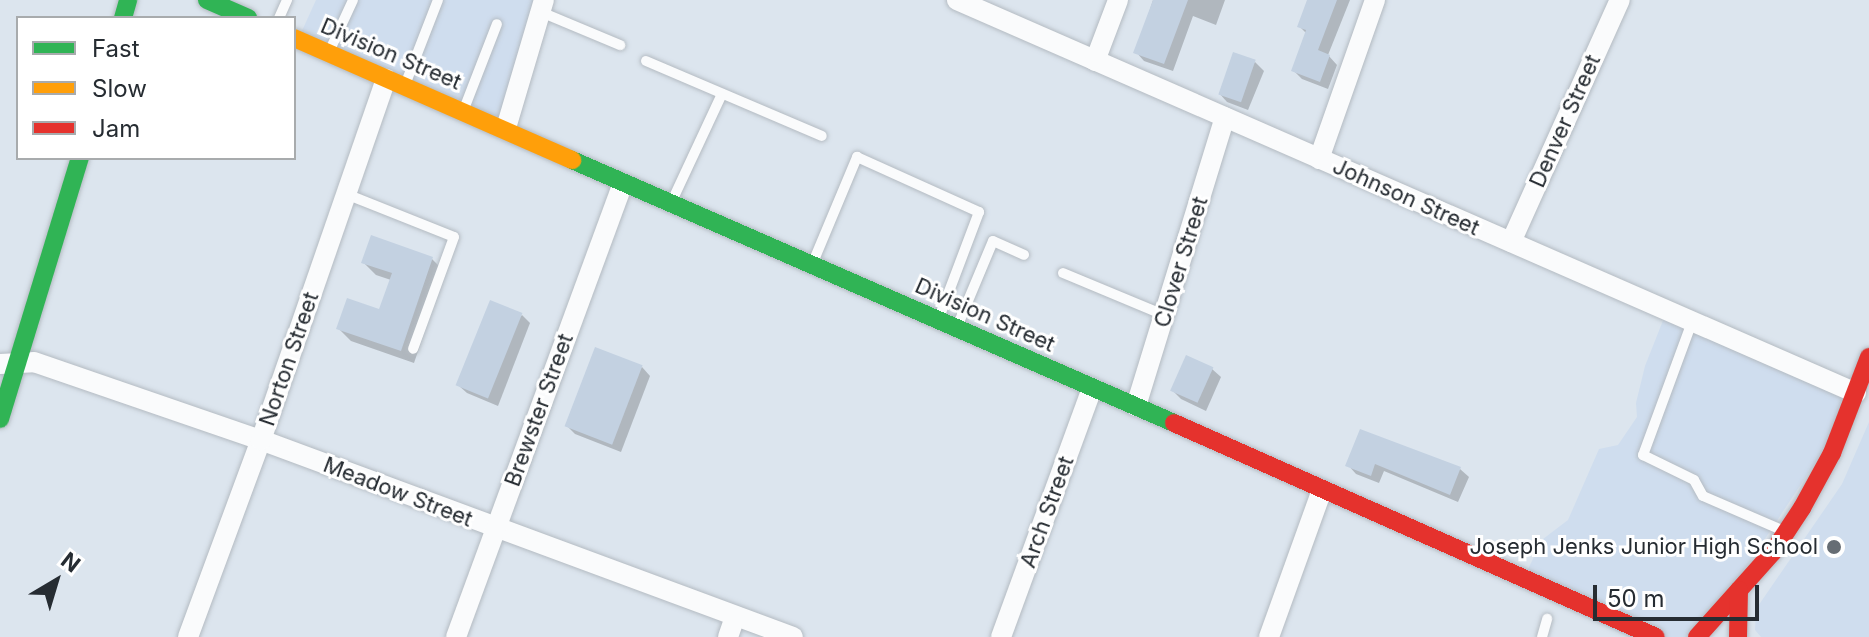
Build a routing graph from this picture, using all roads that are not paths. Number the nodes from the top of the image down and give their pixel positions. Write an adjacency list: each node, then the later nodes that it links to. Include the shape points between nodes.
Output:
1 (207, 0): 9 (main road)
2 (353, 0): 13 (lane)
3 (438, 0): 16 (lane)
4 (957, 0): 15 (street, Johnson Street)
5 (1118, 0): 15 (street)
6 (1375, 0): 22 (street)
7 (1620, 0): 27 (street, Denver Street)
8 (542, 6): 12 (lane); 20 (street)
9 (243, 16)
10 (497, 24): 18 (lane)
11 (296, 39): 13 (main road, Division Street)
12 (620, 45)
13 (328, 53): 16 (main road, Division Street)
14 (646, 61): 17 (lane)
15 (1095, 61): 19 (street, Johnson Street)
16 (395, 83): 18 (main road, Division Street); 25 (street, Norton Street)
17 (722, 94): 21 (lane); 26 (lane)
18 (464, 111): 20 (main road, Division Street)
19 (1225, 117): 22 (street, Johnson Street); 31 (street, Clover Street)
20 (506, 128): 24 (main road, Division Street)
21 (822, 136)
22 (1319, 159): 27 (street, Johnson Street)
23 (79, 160): 37 (main road)
24 (623, 184): 26 (main road, Division Street); 44 (street, Brewster Street)
25 (346, 194): 35 (lane, via 454,237); 42 (street, Norton Street)
26 (670, 205): 29 (main road, Division Street)
27 (1511, 242): 33 (street, Johnson Street)
28 (1024, 255): 34 (lane, via 993,241)
29 (812, 266): 32 (main road, Division Street); 32 (lane, via 857,157 979,212)
30 (1063, 273): 31 (lane)
31 (1164, 315): 40 (street, Clover Street)
32 (938, 321): 34 (main road, Division Street)
33 (1692, 322): 39 (street, Johnson Street); 45 (lane, via 1643,455 1694,480 1703,496)
34 (957, 328): 38 (main road, Division Street)
35 (413, 349)
36 (1869, 357): 39 (main road)
37 (9, 364): 41 (main road); 42 (street, Meadow Street, via 34,362)
38 (1092, 388): 40 (main road, Division Street); 53 (street, Arch Street)
39 (1856, 393): 45 (main road, via 1832,453)
40 (1136, 406): 43 (main road, Division Street)
41 (0, 419)
42 (261, 440): 44 (street, Meadow Street); 49 (street, Norton Street)
43 (1322, 490): 54 (street); 56 (main road, Division Street)
44 (496, 529): 47 (street, Meadow Street); 50 (street, Brewster Street)
45 (1786, 532): 46 (main road)
46 (1739, 590): 57 (main road); 58 (main road)
47 (735, 617): 51 (street); 52 (street, Meadow Street)
48 (1547, 619): 55 (lane)
49 (188, 637)
50 (456, 637)
51 (728, 637)
52 (793, 637)
53 (1001, 637)
54 (1269, 637)
55 (1542, 637)
56 (1656, 637)
57 (1697, 637)
58 (1738, 637)

